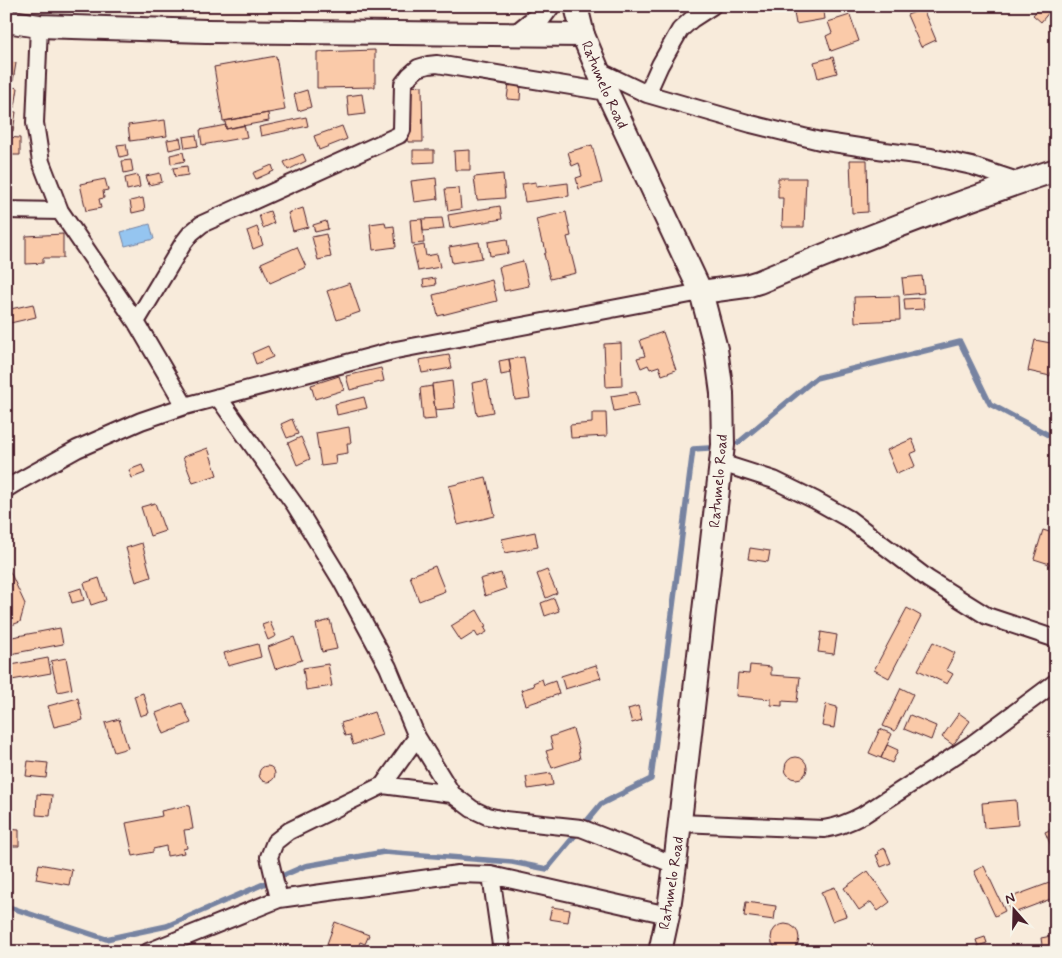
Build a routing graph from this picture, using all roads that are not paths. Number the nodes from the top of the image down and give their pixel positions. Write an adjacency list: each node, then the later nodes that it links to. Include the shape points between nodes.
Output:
1 (548, 6): 6 (street)
2 (576, 6): 7 (street, Ratumelo Road)
3 (712, 6): 10 (street, via 680,30)
4 (6, 21): 5 (street)
5 (39, 26): 6 (street); 14 (street, via 36,123 41,162)
6 (519, 34): 7 (street)
7 (584, 35): 8 (street, Ratumelo Road)
8 (599, 71): 9 (street, Ratumelo Road); 10 (street)
9 (608, 92): 15 (street, Ratumelo Road); 16 (street, via 438,64 418,68 403,84 402,130 399,135 202,224 184,242)
10 (647, 94): 12 (street, via 751,124 876,150 931,157)
11 (1056, 170): 12 (street)
12 (1021, 182): 15 (street, via 856,242 759,282)
13 (6, 210): 14 (street)
14 (60, 211): 16 (street)
15 (701, 292): 17 (street, via 396,350); 19 (street, Ratumelo Road, via 716,349 722,393)
16 (136, 322): 18 (street)
17 (218, 397): 18 (street); 23 (street, via 295,505 341,580 388,667)
18 (185, 406): 20 (street, via 77,449)
19 (721, 463): 21 (street, via 774,480 849,519 928,579 987,616); 26 (street, Ratumelo Road)
20 (6, 489)
21 (1056, 639)
22 (1056, 682): 26 (street, via 972,745 850,822 824,829)
23 (417, 736): 24 (street); 25 (street)
24 (383, 785): 25 (street); 29 (street, via 289,831 275,842 268,857)
25 (452, 794): 27 (street, via 487,816 581,828)
26 (680, 822): 27 (street, Ratumelo Road)
27 (675, 864): 30 (street, Ratumelo Road)
28 (491, 875): 29 (street, via 458,874); 30 (street); 32 (street)
29 (279, 899): 31 (street)
30 (668, 915): 33 (street, Ratumelo Road)
31 (148, 952)
32 (502, 952)
33 (660, 952)

